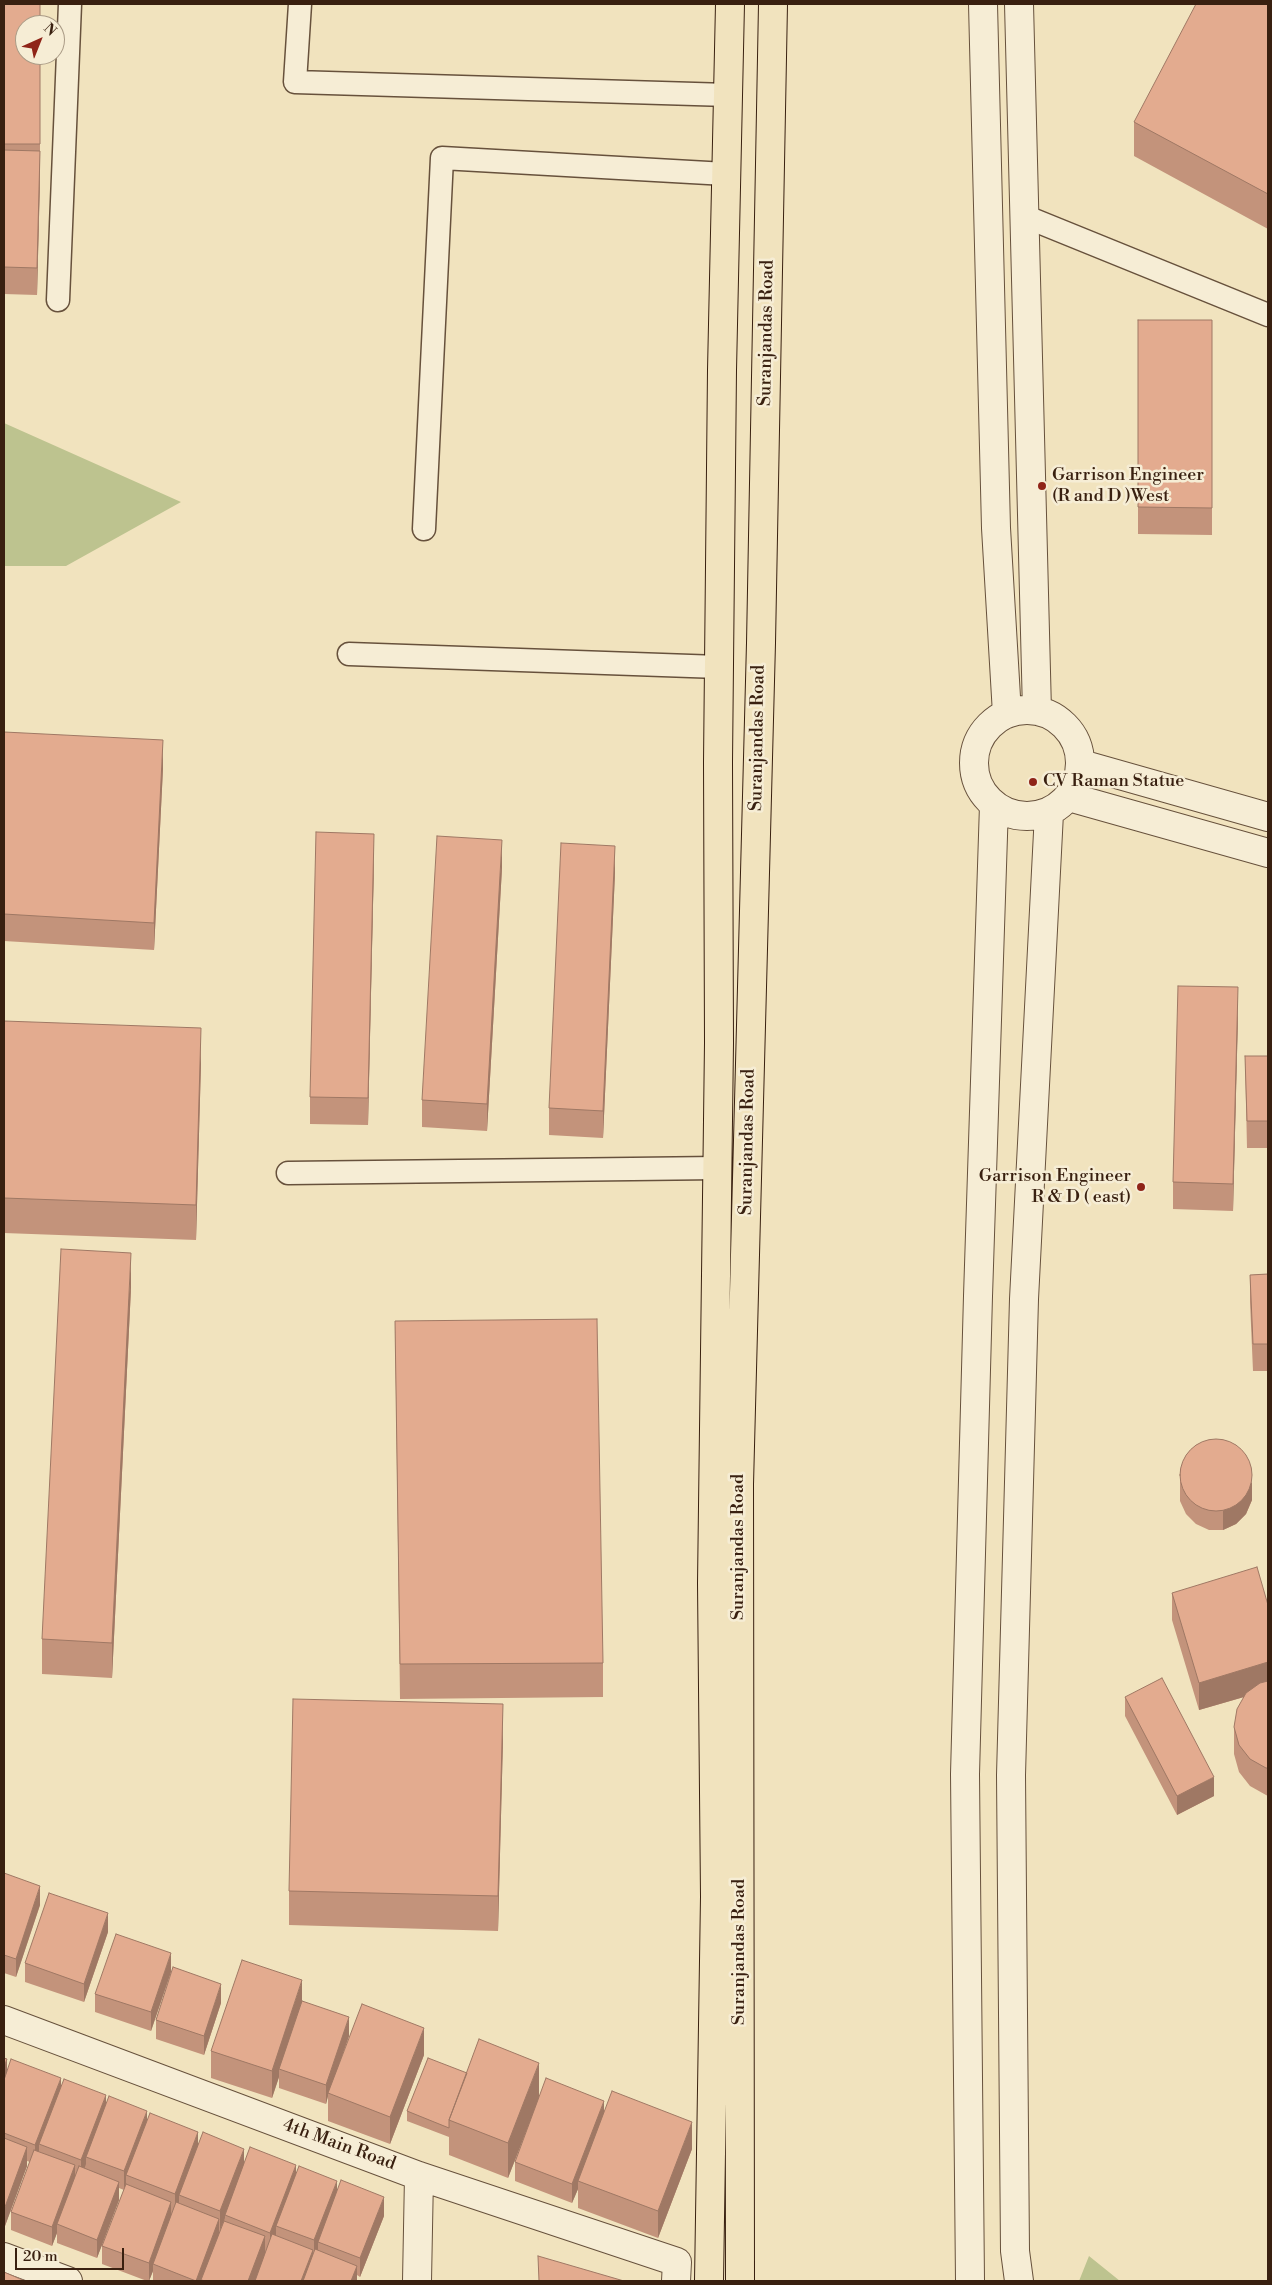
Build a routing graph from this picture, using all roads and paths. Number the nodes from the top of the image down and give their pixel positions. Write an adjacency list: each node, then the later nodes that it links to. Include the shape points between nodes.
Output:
1 (70, 4): 14 (lane)
2 (300, 4): 9 (lane, via 295,82)
3 (730, 4): 7 (main road, Suranjandas Road)
4 (773, 4): 8 (main road, Suranjandas Road)
5 (983, 4): 12 (street)
6 (1019, 4): 11 (street)
7 (728, 66): 8 (main road); 9 (main road, Suranjandas Road)
8 (772, 68): 35 (main road, Suranjandas Road, via 739,1484)
9 (728, 95): 10 (main road, Suranjandas Road)
10 (726, 174): 16 (lane, via 442,158); 18 (main road, Suranjandas Road)
11 (1024, 216): 13 (street); 15 (lane)
12 (989, 239): 13 (street); 20 (street, via 996,528)
13 (1024, 243): 19 (street)
14 (58, 300)
15 (1268, 315)
16 (424, 529)
17 (349, 654): 18 (lane)
18 (719, 667): 26 (main road, Suranjandas Road)
19 (1037, 711): 20 (street); 21 (street, via 1060,721 1076,740)
20 (1007, 714): 22 (street, via 980,738 974,755 975,774 982,791)
21 (1081, 764): 23 (street, via 1078,782); 24 (street)
22 (994, 805): 23 (street, via 1011,814 1030,817); 36 (street, via 965,1774)
23 (1059, 805): 25 (street); 37 (street, via 1024,1299 1011,1775 1016,2251)
24 (1268, 817)
25 (1268, 853)
26 (718, 1168): 27 (lane); 34 (main road, Suranjandas Road, via 712,1583 715,1897)
27 (288, 1173)
28 (4, 2020): 29 (street, 4th Main Road)
29 (419, 2176): 31 (street, 4th Main Road); 33 (street)
30 (4, 2257): 32 (street)
31 (676, 2273): 34 (street, 4th Main Road)
32 (68, 2281)
33 (417, 2281)
34 (709, 2281)
35 (740, 2281)
36 (970, 2281)
37 (1019, 2281)

